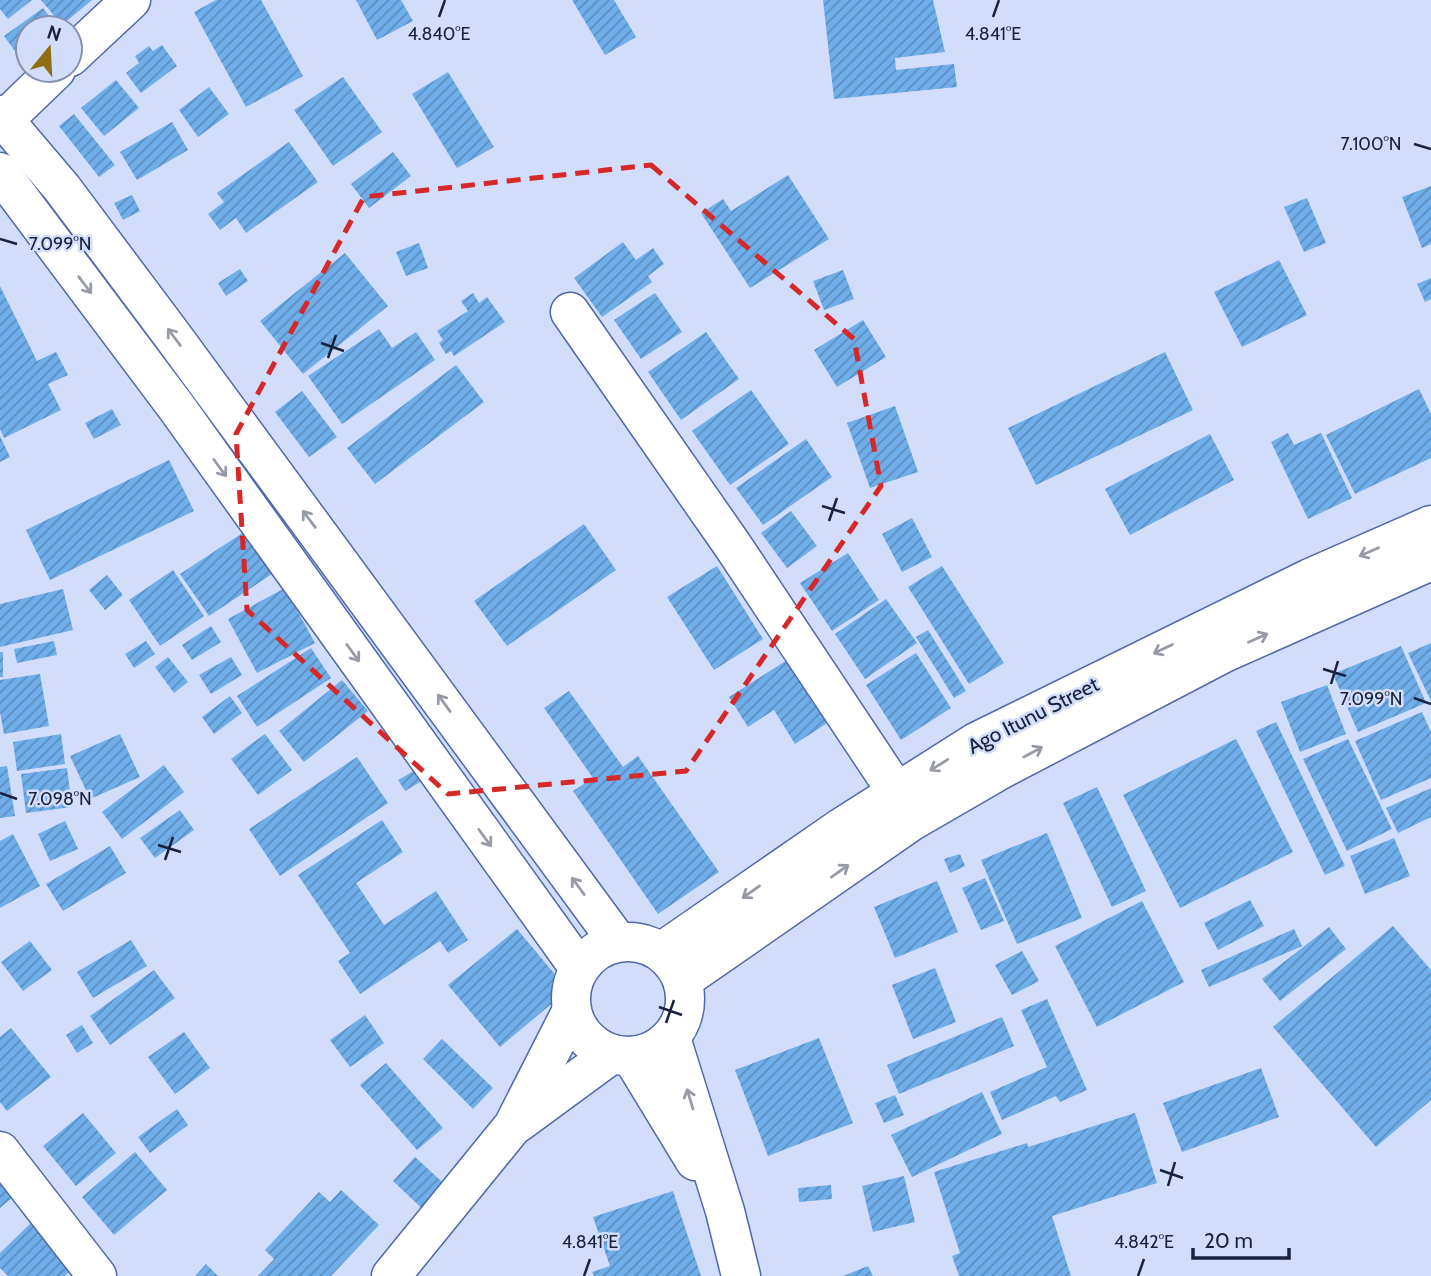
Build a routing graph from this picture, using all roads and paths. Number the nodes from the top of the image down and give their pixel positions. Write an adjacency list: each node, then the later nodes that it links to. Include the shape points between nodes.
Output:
1 (131, 0): 2 (main road)
2 (84, 44)
3 (40, 84): 4 (main road)
4 (2, 117): 10 (main road, one-way to 4, via 164,324)
5 (0, 172): 12 (main road, one-way to 12, via 177,408)
6 (570, 312): 9 (main road)
7 (1431, 525): 9 (main road, Ago Itunu Street, one-way to 9, via 1078,690 976,742)
8 (1431, 561): 11 (main road, Ago Itunu Street, one-way to 8, via 1000,770 1224,653)
9 (896, 791): 11 (main road, Ago Itunu Street, one-way to 11)
10 (618, 942): 11 (main road, via 648,945); 12 (main road, via 596,950)
11 (672, 966): 14 (main road, via 686,995 680,1025)
12 (579, 968): 13 (main road, via 571,989)
13 (572, 1012): 15 (main road, via 579,1030 593,1045); 16 (main road)
14 (671, 1038): 15 (main road, via 653,1051); 18 (main road, one-way to 14)
15 (622, 1055): 16 (main road); 18 (main road)
16 (513, 1126): 20 (main road)
17 (0, 1151): 19 (main road)
18 (725, 1211): 21 (main road)
19 (97, 1276)
20 (391, 1276)
21 (741, 1276)

